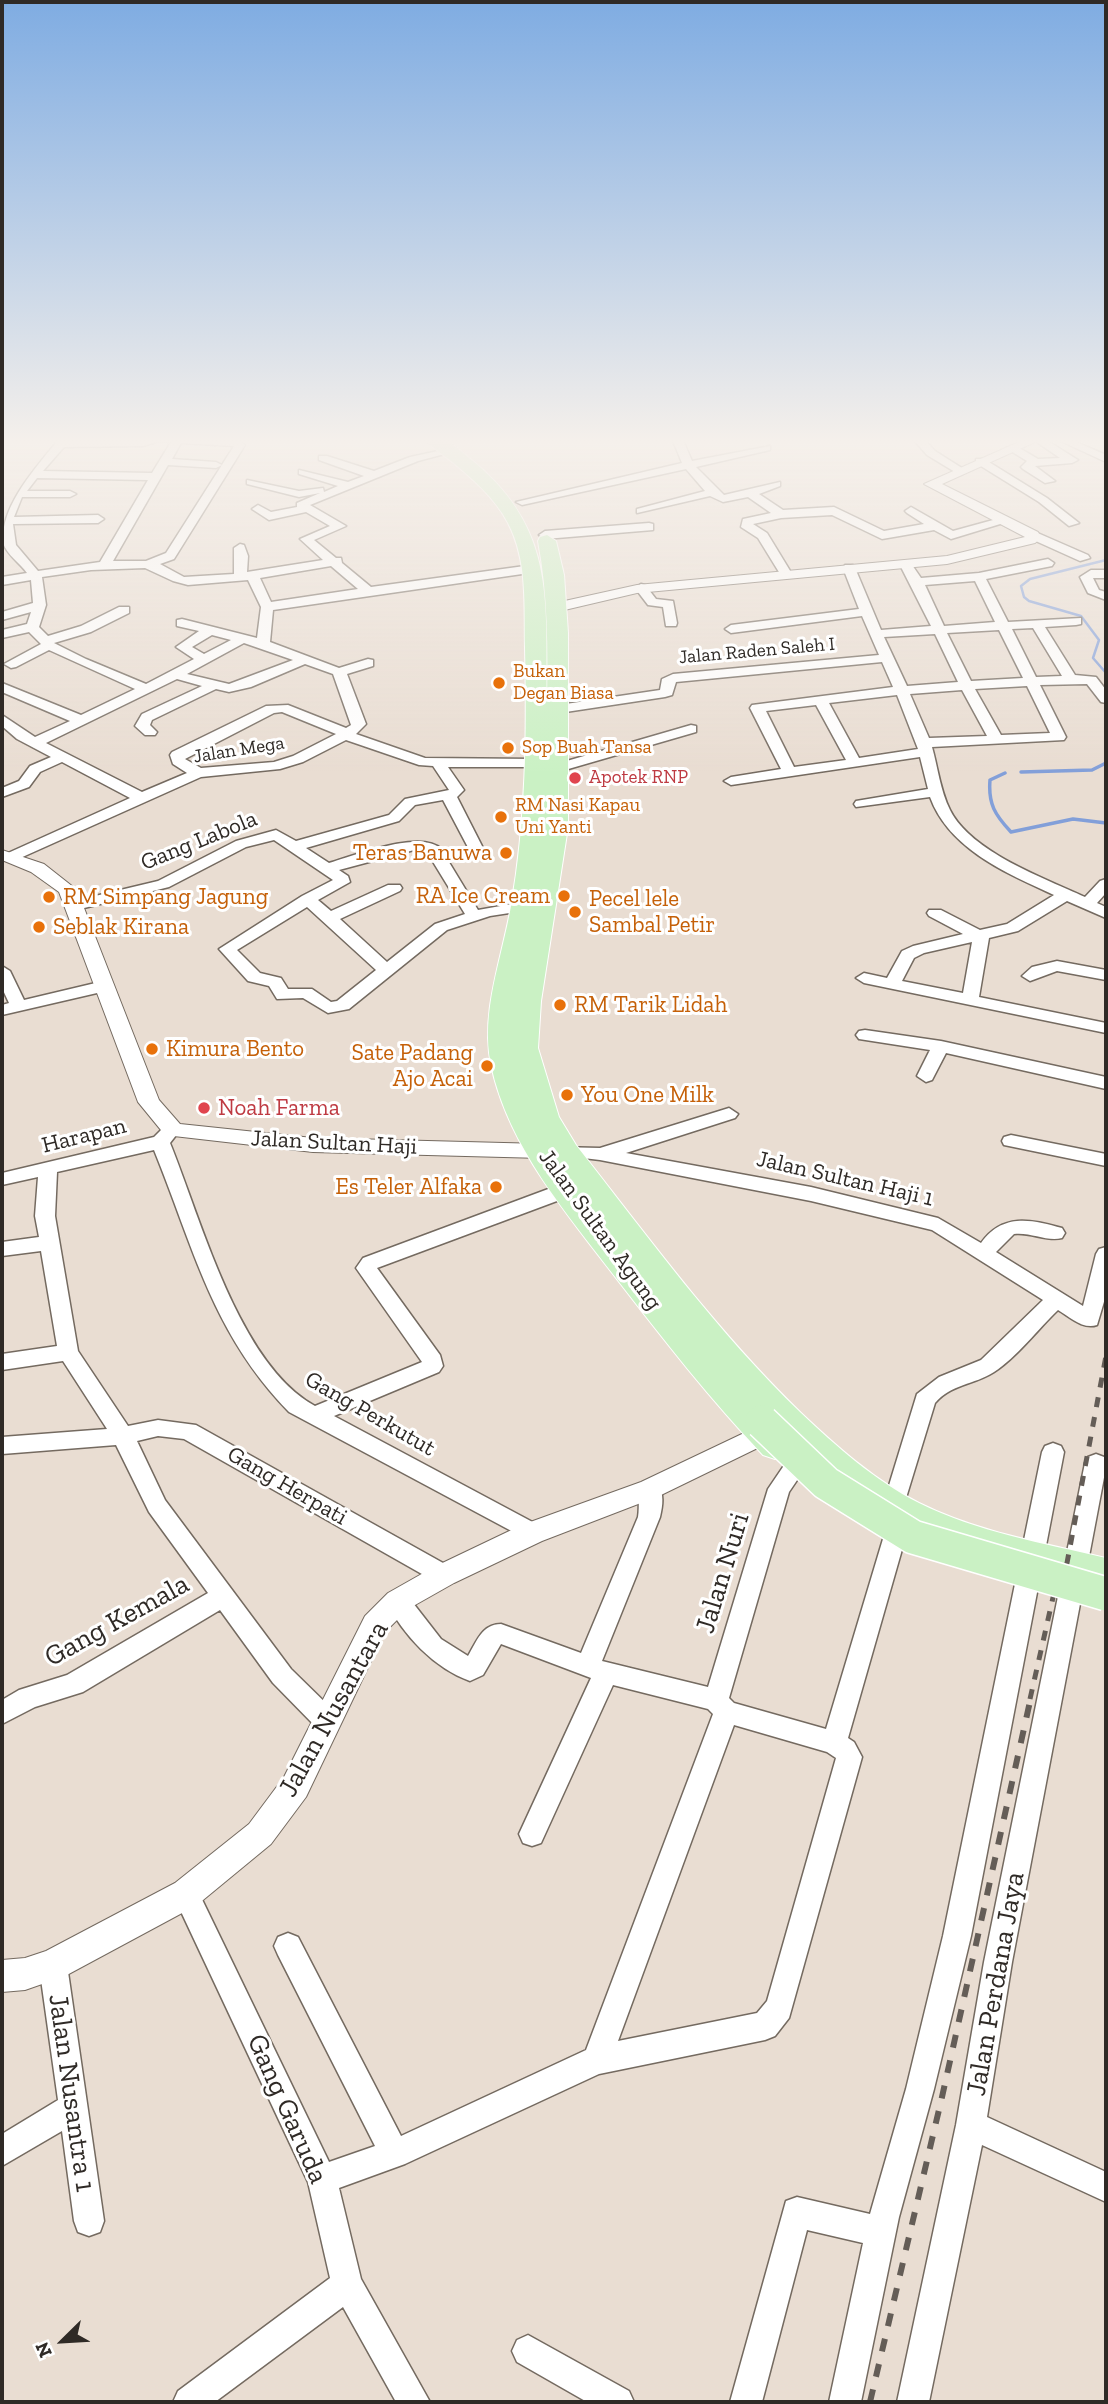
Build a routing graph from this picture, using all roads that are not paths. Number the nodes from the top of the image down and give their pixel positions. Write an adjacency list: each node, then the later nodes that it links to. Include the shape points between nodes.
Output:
1 (8, 550): 21 (street)
2 (113, 550): 15 (street)
3 (174, 550): 14 (street)
4 (241, 550): 22 (street)
5 (321, 550): 12 (street)
6 (529, 550): 18 (main road, Jalan Sultan Agung)
7 (542, 550): 18 (main road, Jalan Sultan Agung)
8 (772, 550): 19 (street)
9 (991, 550): 16 (street)
10 (1067, 550): 11 (street)
11 (1084, 558)
12 (337, 562): 22 (street); 27 (street)
13 (1048, 563): 23 (street)
14 (148, 564): 15 (street); 22 (street, via 181,581)
15 (104, 565): 21 (street)
16 (906, 565): 17 (street); 25 (street)
17 (849, 569): 19 (street); 33 (street)
18 (537, 570): 27 (street); 31 (main road, Jalan Sultan Agung); 62 (main road, Jalan Sultan Agung)
19 (786, 573): 26 (street)
20 (1106, 574): 28 (street, via 1086,577 1094,593)
21 (35, 576): 24 (street); 29 (street)
22 (246, 576): 30 (street)
23 (979, 577): 25 (street); 40 (street)
24 (2, 581)
25 (917, 582): 43 (street)
26 (641, 588): 31 (street); 37 (street, via 652,602 668,604)
27 (370, 592): 30 (street)
28 (1106, 596)
29 (40, 605): 34 (street); 39 (street)
30 (267, 607): 48 (street)
31 (556, 607): 65 (main road, Jalan Sultan Agung)
32 (124, 610): 47 (street)
33 (864, 612): 41 (street); 44 (street)
34 (2, 616)
35 (1076, 621): 38 (street)
36 (182, 623): 42 (street)
37 (671, 623)
38 (1038, 626): 40 (street); 56 (street)
39 (32, 627): 45 (street); 47 (street)
40 (1005, 627): 43 (street); 57 (street)
41 (731, 629)
42 (210, 630): 46 (street); 50 (street, via 183,648)
43 (939, 631): 44 (street); 60 (street)
44 (874, 634): 49 (street)
45 (2, 635)
46 (240, 640): 48 (street); 50 (street)
47 (47, 643): 53 (street); 61 (street)
48 (263, 645): 51 (street)
49 (887, 658): 63 (street); 65 (street, Jalan Raden Saleh I, via 673,678 665,693)
50 (203, 659): 55 (street)
51 (306, 659): 54 (street); 58 (street, via 239,687)
52 (368, 663): 54 (street)
53 (11, 664)
54 (339, 672): 71 (street, via 359,724)
55 (175, 675): 58 (street); 61 (street)
56 (1071, 679): 57 (street); 64 (street, via 1091,680)
57 (1030, 681): 60 (street); 72 (street, via 1059,737)
58 (212, 686): 70 (street, via 147,717 142,726)
59 (2, 687): 68 (street)
60 (967, 687): 63 (street); 72 (street)
61 (144, 688): 68 (street)
62 (537, 690): 65 (main road); 77 (main road, Jalan Sultan Agung)
63 (901, 690): 66 (street); 74 (street)
64 (1106, 699)
65 (559, 700): 79 (main road, Jalan Sultan Agung)
66 (820, 700): 78 (street); 80 (street, via 757,709)
67 (2, 719): 73 (street)
68 (81, 720): 73 (street)
69 (691, 729): 79 (street)
70 (150, 732)
71 (344, 733): 76 (street, via 406,758); 81 (street, Jalan Mega, via 298,759 275,766); 81 (street, via 283,708 271,709 177,755 178,761)
72 (996, 740): 74 (street)
73 (35, 743): 75 (street)
74 (925, 748): 78 (street); 83 (street)
75 (64, 756): 84 (street, via 35,769 24,783); 86 (street)
76 (438, 763): 77 (street); 85 (street, via 457,790)
77 (535, 763): 88 (main road, Jalan Sultan Agung)
78 (855, 763): 80 (street)
79 (558, 768): 88 (main road, Jalan Sultan Agung)
80 (790, 772): 82 (street)
81 (198, 773): 86 (street, Jalan Mega)
82 (731, 781)
83 (934, 792): 87 (street); 95 (street, via 942,812 974,845)
84 (2, 793)
85 (449, 796): 89 (street, via 410,802 394,818); 90 (street)
86 (142, 799): 91 (street, Jalan Mega)
87 (861, 804)
88 (545, 827): 99 (main road, Jalan Sultan Agung); 123 (main road, Jalan Sultan Agung, via 524,1048)
89 (296, 846): 92 (street, Gang Labola); 98 (street, Gang Labola, via 266,835 163,884)
90 (476, 850)
91 (7, 856): 98 (street, via 55,877)
92 (328, 867): 96 (street, via 342,882); 102 (street, via 426,845 433,849)
93 (1106, 884): 97 (street)
94 (394, 888): 103 (street)
95 (1066, 894): 97 (street); 104 (street, via 1012,928)
96 (308, 899): 103 (street); 105 (street, via 227,949 252,976 275,982 283,995 306,993 328,1008 343,1005)
97 (1088, 904): 101 (street)
98 (76, 905): 111 (street)
99 (523, 907): 102 (street); 123 (main road, Jalan Sultan Agung, via 500,1036 524,1123)
100 (935, 913): 104 (street)
101 (1106, 913)
102 (474, 916): 105 (street, via 441,927)
103 (330, 918): 105 (street)
104 (981, 937): 110 (street, via 919,949 908,955); 112 (street)
105 (386, 970)
106 (2, 971): 113 (street)
107 (1106, 975): 108 (street, via 1053,966 1037,969)
108 (1030, 976)
109 (864, 978): 110 (street)
110 (892, 983): 112 (street)
111 (104, 986): 113 (street); 121 (street)
112 (970, 1000): 115 (street)
113 (19, 1006): 114 (street)
114 (2, 1010)
115 (1106, 1028)
116 (865, 1035): 117 (street)
117 (941, 1046): 118 (street); 119 (street)
118 (926, 1076)
119 (1106, 1083)
120 (729, 1114): 124 (street)
121 (166, 1136): 123 (street, Jalan Sultan Haji); 126 (street, Harapan); 138 (street, Gang Perkutut, via 196,1241 248,1353 275,1388)
122 (1011, 1141): 125 (street)
123 (553, 1151): 124 (street, Jalan Sultan Haji 1); 128 (main road, Jalan Sultan Agung); 137 (main road, Jalan Sultan Agung, via 679,1300)
124 (600, 1154): 132 (street, Jalan Sultan Haji 1, via 898,1213 938,1225)
125 (1106, 1160)
126 (48, 1170): 127 (street, Harapan); 130 (street)
127 (2, 1179)
128 (566, 1190): 137 (main road, Jalan Sultan Agung); 138 (street, via 370,1263 366,1268 433,1361 432,1366)
129 (1055, 1233): 132 (street, via 1023,1224 1004,1230)
130 (48, 1243): 131 (street); 135 (street)
131 (2, 1249)
132 (985, 1252): 134 (street, Jalan Sultan Haji 1)
133 (1106, 1254): 134 (street, Jalan Sultan Haji 1, via 1090,1320)
134 (1056, 1299): 146 (street, via 988,1366 932,1390 925,1400)
135 (68, 1352): 136 (street); 140 (street)
136 (2, 1362)
137 (739, 1389): 139 (main road, via 741,1402); 146 (main road, Jalan Sultan Agung)
138 (314, 1415): 147 (street, Gang Perkutut)
139 (766, 1424): 144 (main road, Jalan Sultan Agung); 145 (street, Jalan Nusantara); 151 (main road, via 834,1477 915,1528); 152 (main road, bridge, via 826,1483 913,1537)
140 (123, 1436): 141 (street, Gang Herpati); 150 (street, Gang Herpati, via 158,1428 188,1431); 153 (street, via 157,1506)
141 (2, 1446)
142 (1053, 1452): 149 (street)
143 (1096, 1463): 151 (street, Jalan Perdana Jaya)
144 (795, 1467): 148 (main road, Jalan Sultan Agung, via 831,1499); 157 (street, Jalan Nuri, via 779,1489)
145 (650, 1489): 147 (street, Jalan Nusantara); 156 (street, via 649,1517)
146 (894, 1505): 149 (main road, Jalan Sultan Agung)
147 (532, 1534): 150 (street, Jalan Nusantara)
148 (894, 1539): 149 (main road, Jalan Sultan Agung); 160 (street)
149 (1029, 1569): 151 (main road, Jalan Sultan Agung); 174 (street, via 957,1936)
150 (444, 1575): 154 (street, Jalan Nusantara)
151 (1090, 1579): 155 (main road, Jalan Sultan Agung); 168 (street, Jalan Perdana Jaya, via 998,1962)
152 (1106, 1594)
153 (222, 1597): 158 (street, Gang Kemala, via 74,1684 28,1698); 159 (street, via 282,1676)
154 (398, 1601): 156 (street, via 432,1646 470,1670 494,1634); 159 (street, Jalan Nusantara, via 375,1624)
155 (1106, 1605)
156 (597, 1670): 157 (street); 161 (street)
157 (721, 1706): 160 (street); 166 (street, Jalan Nuri)
158 (2, 1713)
159 (328, 1722): 162 (street, Jalan Nusantara, via 295,1787 260,1833)
160 (834, 1743): 166 (street, via 849,1757 847,1770 779,2008 765,2025)
161 (532, 1835)
162 (186, 1894): 164 (street, Jalan Nusantara); 171 (street, Gang Garuda)
163 (288, 1946): 170 (street)
164 (53, 1965): 165 (street, Jalan Nusantara); 167 (street, Jalan Nusantra 1)
165 (2, 1976)
166 (597, 2060): 170 (street)
167 (74, 2107): 169 (street); 173 (street, Jalan Nusantra 1)
168 (971, 2125): 172 (street); 182 (street, Jalan Perdana Jaya)
169 (2, 2151)
170 (395, 2154): 171 (street)
171 (322, 2179): 175 (street, Gang Garuda)
172 (1106, 2187)
173 (89, 2221)
174 (881, 2232): 180 (street, via 797,2212); 181 (street)
175 (347, 2284): 177 (street); 178 (street, Gang Garuda)
176 (528, 2351): 179 (street)
177 (189, 2402)
178 (414, 2402)
179 (618, 2402)
180 (746, 2402)
181 (845, 2402)
182 (913, 2402)

